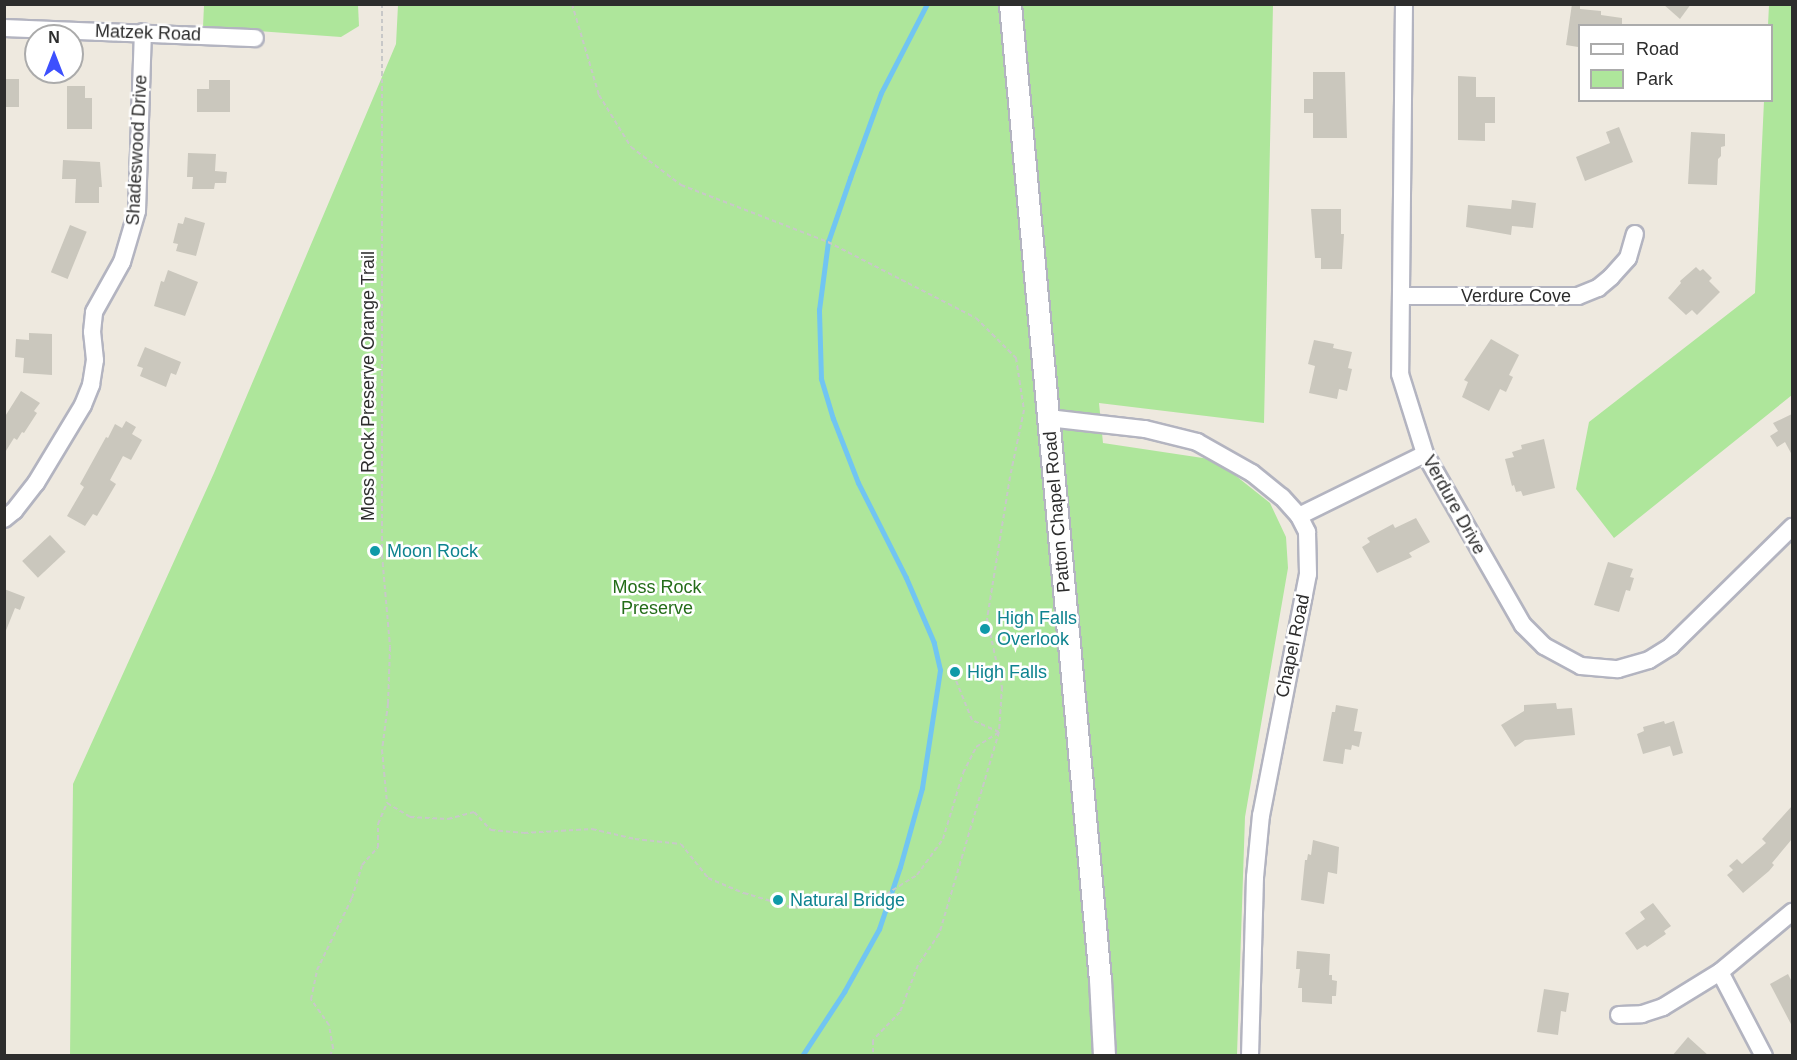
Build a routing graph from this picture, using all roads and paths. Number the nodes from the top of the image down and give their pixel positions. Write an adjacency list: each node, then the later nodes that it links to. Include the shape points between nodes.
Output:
1 (382, 4): 17 (path, Moss Rock Preserve Orange Trail, via 382,555 390,647 382,750)
2 (572, 4): 16 (path, via 599,95 631,147 681,184 828,242 976,318 1016,358 1024,410 987,620 1002,687)
3 (1010, 4): 10 (street, Patton Chapel Road)
4 (1404, 4): 9 (street, Verdure Drive)
5 (4, 28): 6 (street, Matzek Road)
6 (143, 32): 7 (street, Matzek Road); 12 (street, Shadeswood Drive, via 135,227 122,262 94,312 95,371 83,405 36,483)
7 (255, 38)
8 (1635, 234): 9 (street, Verdure Cove, via 1628,258 1611,277 1598,288 1578,296)
9 (1401, 296): 11 (street, Verdure Drive, via 1400,374)
10 (1048, 418): 13 (street, Chapel Road, via 1145,429 1197,442 1252,473); 23 (street, Patton Chapel Road)
11 (1425, 454): 13 (street); 14 (street, Verdure Drive, via 1523,625 1544,646 1581,666 1617,669 1649,660 1671,646)
12 (8, 511)
13 (1299, 516): 24 (street, Chapel Road, via 1307,532 1308,574 1261,815 1255,877)
14 (1792, 527)
15 (955, 678): 16 (path, via 972,720)
16 (999, 732): 17 (path, via 976,747 963,773 943,839 917,875 880,898 794,908 708,878 681,844 592,829 524,833 490,830 474,812 448,819 410,817); 22 (path, via 939,934 918,965 900,1012 873,1041)
17 (387, 803): 21 (path, Moss Rock Preserve Orange Trail, via 378,824 378,847 362,865 352,898 317,970 311,999 329,1025 333,1048)
18 (1792, 912): 19 (street)
19 (1720, 972): 20 (street, via 1663,1007); 25 (street)
20 (1618, 1016)
21 (330, 1056)
22 (873, 1056)
23 (1104, 1056)
24 (1250, 1056)
25 (1764, 1056)

